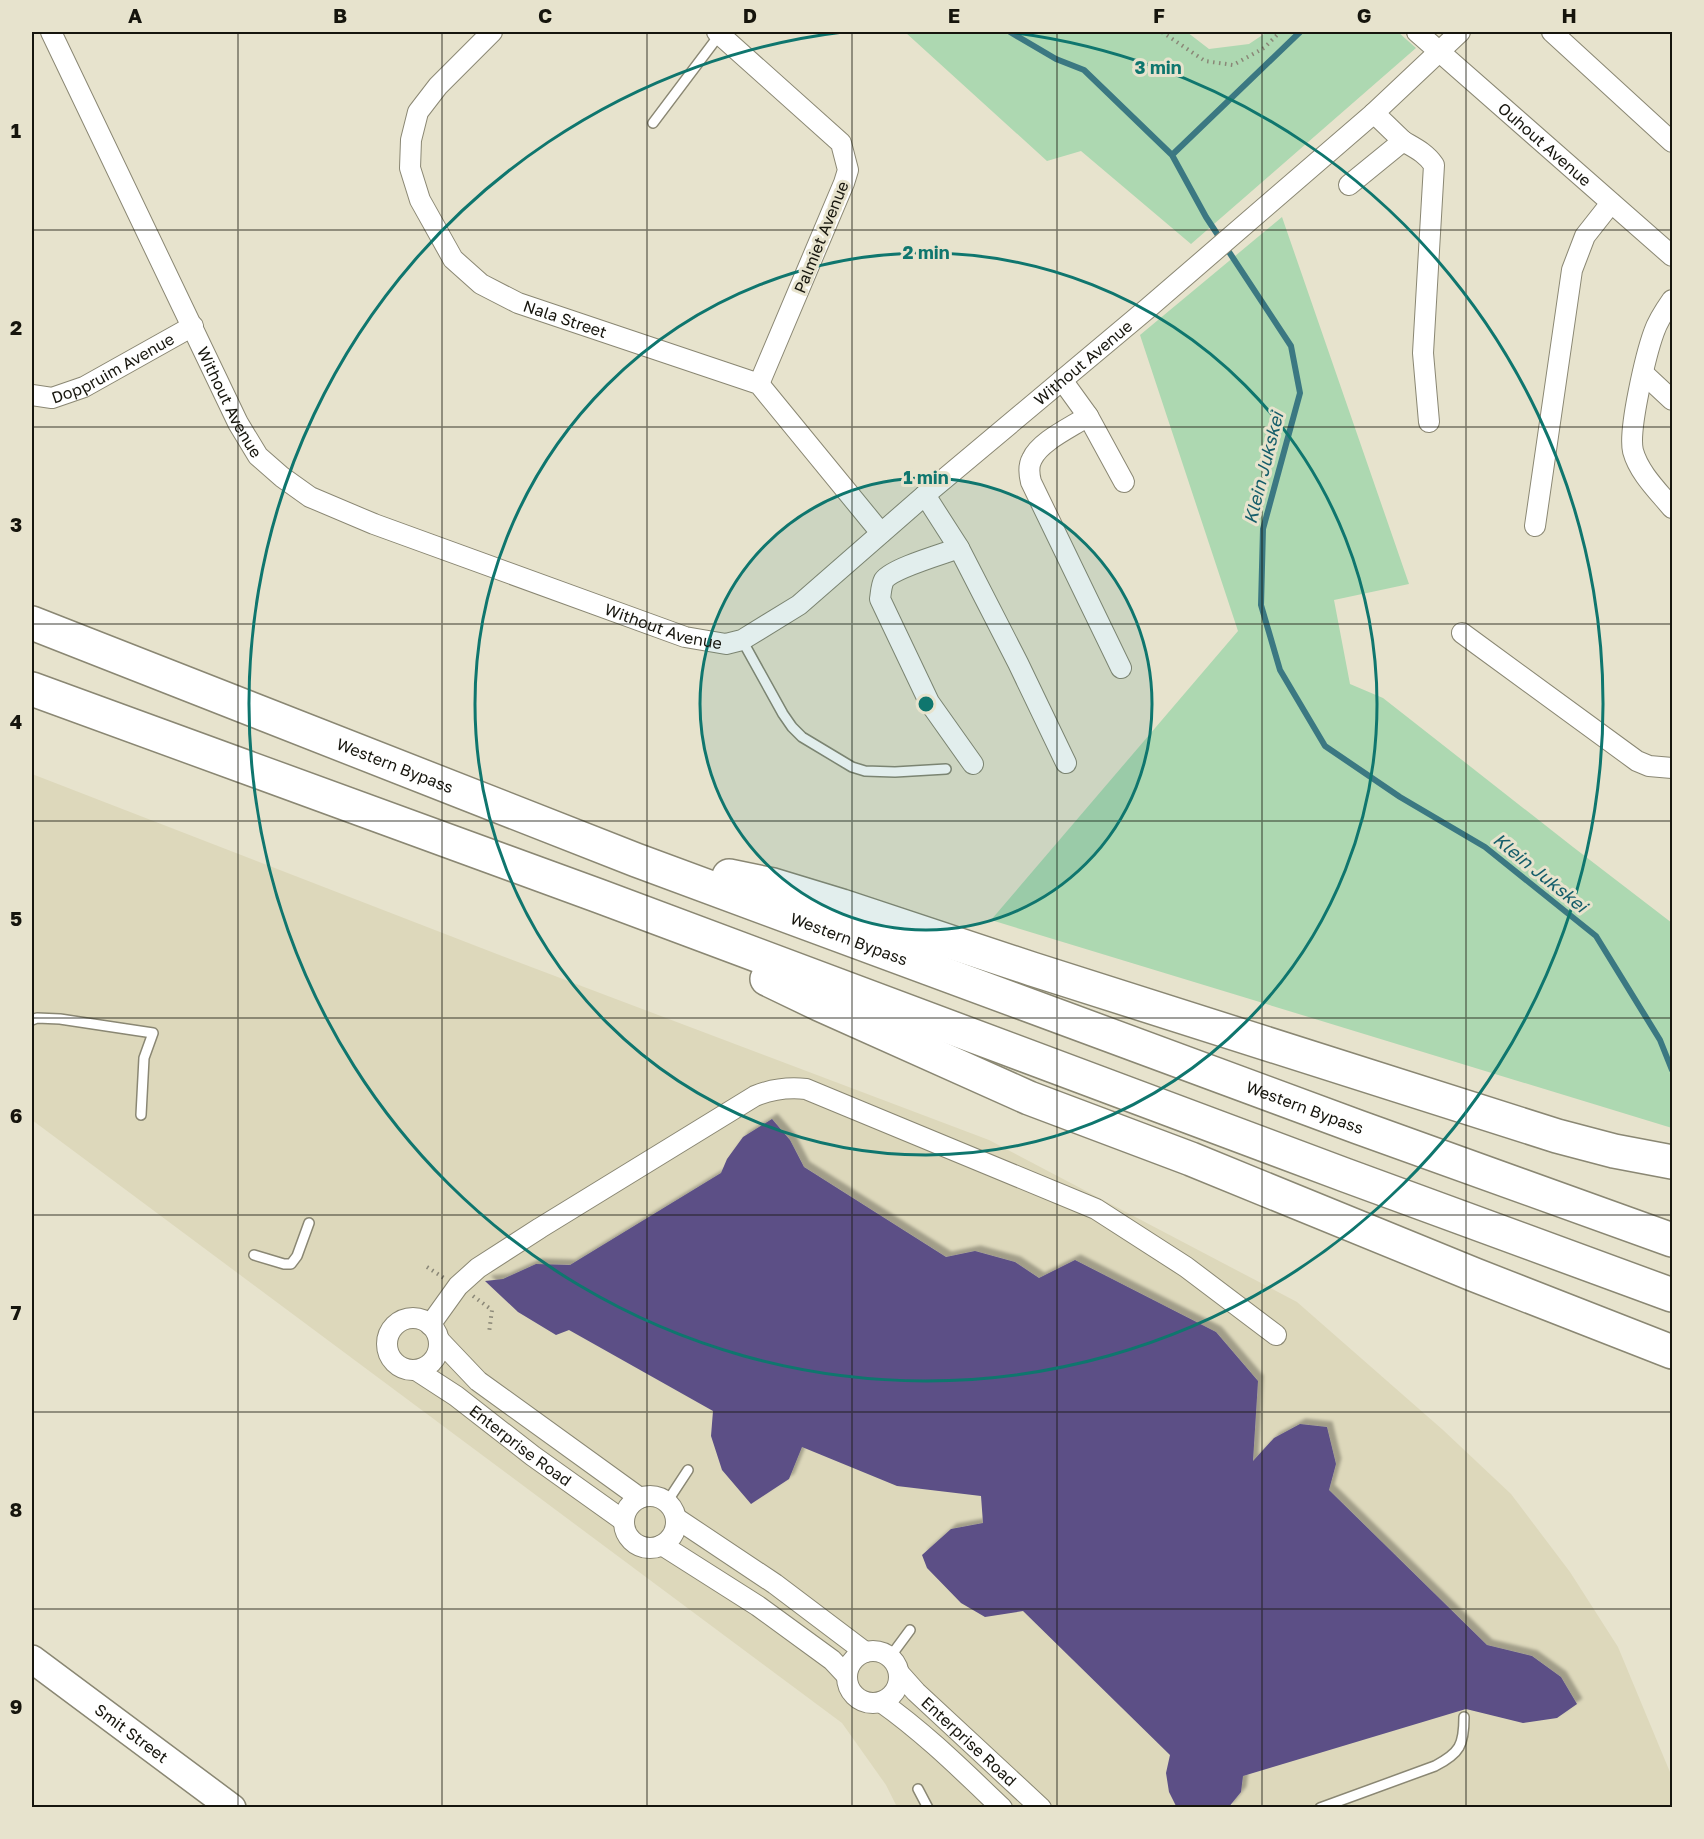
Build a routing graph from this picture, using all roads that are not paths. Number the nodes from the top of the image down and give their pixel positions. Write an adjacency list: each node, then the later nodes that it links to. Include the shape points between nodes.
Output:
1 (51, 32): 16 (street, Without Avenue)
2 (492, 32): 19 (street, Nala Street, via 418,112 411,140 410,168 420,200 453,260 481,284 518,303)
3 (1417, 32): 7 (street, Ouhout Avenue)
4 (1460, 32): 7 (street, Without Avenue)
5 (1552, 32): 11 (street)
6 (718, 33): 9 (lane); 19 (street, Palmiet Avenue, via 841,143 848,170)
7 (1440, 52): 8 (street, Without Avenue); 13 (street, Ouhout Avenue)
8 (1374, 114): 10 (street); 18 (street, Without Avenue)
9 (654, 123)
10 (1403, 141): 12 (street); 23 (street, via 1421,151 1434,165 1423,353)
11 (1672, 142)
12 (1349, 185)
13 (1611, 203): 14 (street, Ouhout Avenue); 27 (street, via 1585,236 1572,270)
14 (1672, 256)
15 (1672, 300): 17 (street, via 1654,331)
16 (193, 326): 20 (street, Doppruim Avenue, via 84,387 52,398); 32 (street, Without Avenue, via 238,423 258,456 310,497 685,637 726,644)
17 (1643, 373): 21 (street); 26 (street, via 1633,449 1646,476)
18 (1062, 380): 22 (street); 25 (street, Without Avenue)
19 (759, 384): 28 (street)
20 (32, 395)
21 (1672, 400)
22 (1089, 416): 24 (street); 33 (street, via 1043,445 1031,460 1029,471)
23 (1430, 422)
24 (1124, 482)
25 (925, 495): 28 (street, Without Avenue); 29 (street)
26 (1672, 508)
27 (1535, 526)
28 (881, 533): 32 (street, Without Avenue, via 799,605)
29 (959, 548): 35 (street); 36 (street, via 894,571 885,580 880,599 929,702)
30 (32, 623): 39 (highway, Western Bypass)
31 (1462, 633): 37 (street, via 1636,761)
32 (742, 640): 38 (lane, via 783,714 802,737 865,771)
33 (1121, 668)
34 (32, 689): 40 (highway)
35 (1066, 763)
36 (973, 764)
37 (1672, 768)
38 (946, 769)
39 (636, 860): 43 (highway, via 783,888 1557,1136); 45 (highway, Western Bypass)
40 (599, 896): 47 (highway); 50 (highway, via 819,1004 1029,1098)
41 (32, 1020): 42 (lane, via 60,1019 153,1033 144,1058)
42 (141, 1115)
43 (1672, 1162)
44 (309, 1223): 46 (lane, via 291,1264)
45 (1672, 1240)
46 (254, 1255)
47 (1672, 1295)
48 (435, 1333): 49 (street, via 458,1286 478,1268 755,1096 768,1090 792,1088 806,1089 1096,1209 1186,1267); 51 (street, via 439,1350 435,1358 430,1365); 51 (street, via 423,1320 414,1318 392,1329 387,1344 392,1359 405,1369); 53 (street, Enterprise Road, via 478,1381)
49 (1276, 1335)
50 (1672, 1352)
51 (416, 1370): 55 (street, Enterprise Road)
52 (688, 1470): 54 (lane)
53 (640, 1498): 54 (street, via 660,1497); 55 (street, via 630,1506)
54 (672, 1510): 56 (street, via 676,1527); 58 (street)
55 (624, 1521): 56 (street, via 635,1542 650,1548)
56 (662, 1545): 61 (street, via 758,1606 832,1660)
57 (910, 1630): 60 (lane)
58 (866, 1652): 60 (street, via 882,1653); 61 (street, via 852,1661)
59 (32, 1659): 65 (street, Smit Street)
60 (894, 1665): 62 (street, via 898,1682); 68 (street, Enterprise Road, via 916,1692)
61 (847, 1676): 62 (street, via 857,1698)
62 (881, 1702): 67 (street, Enterprise Road)
63 (1464, 1718): 69 (lane, via 1464,1735 1451,1758)
64 (918, 1789): 66 (lane)
65 (232, 1808)
66 (928, 1808)
67 (1002, 1808)
68 (1041, 1808)
69 (1320, 1808)

